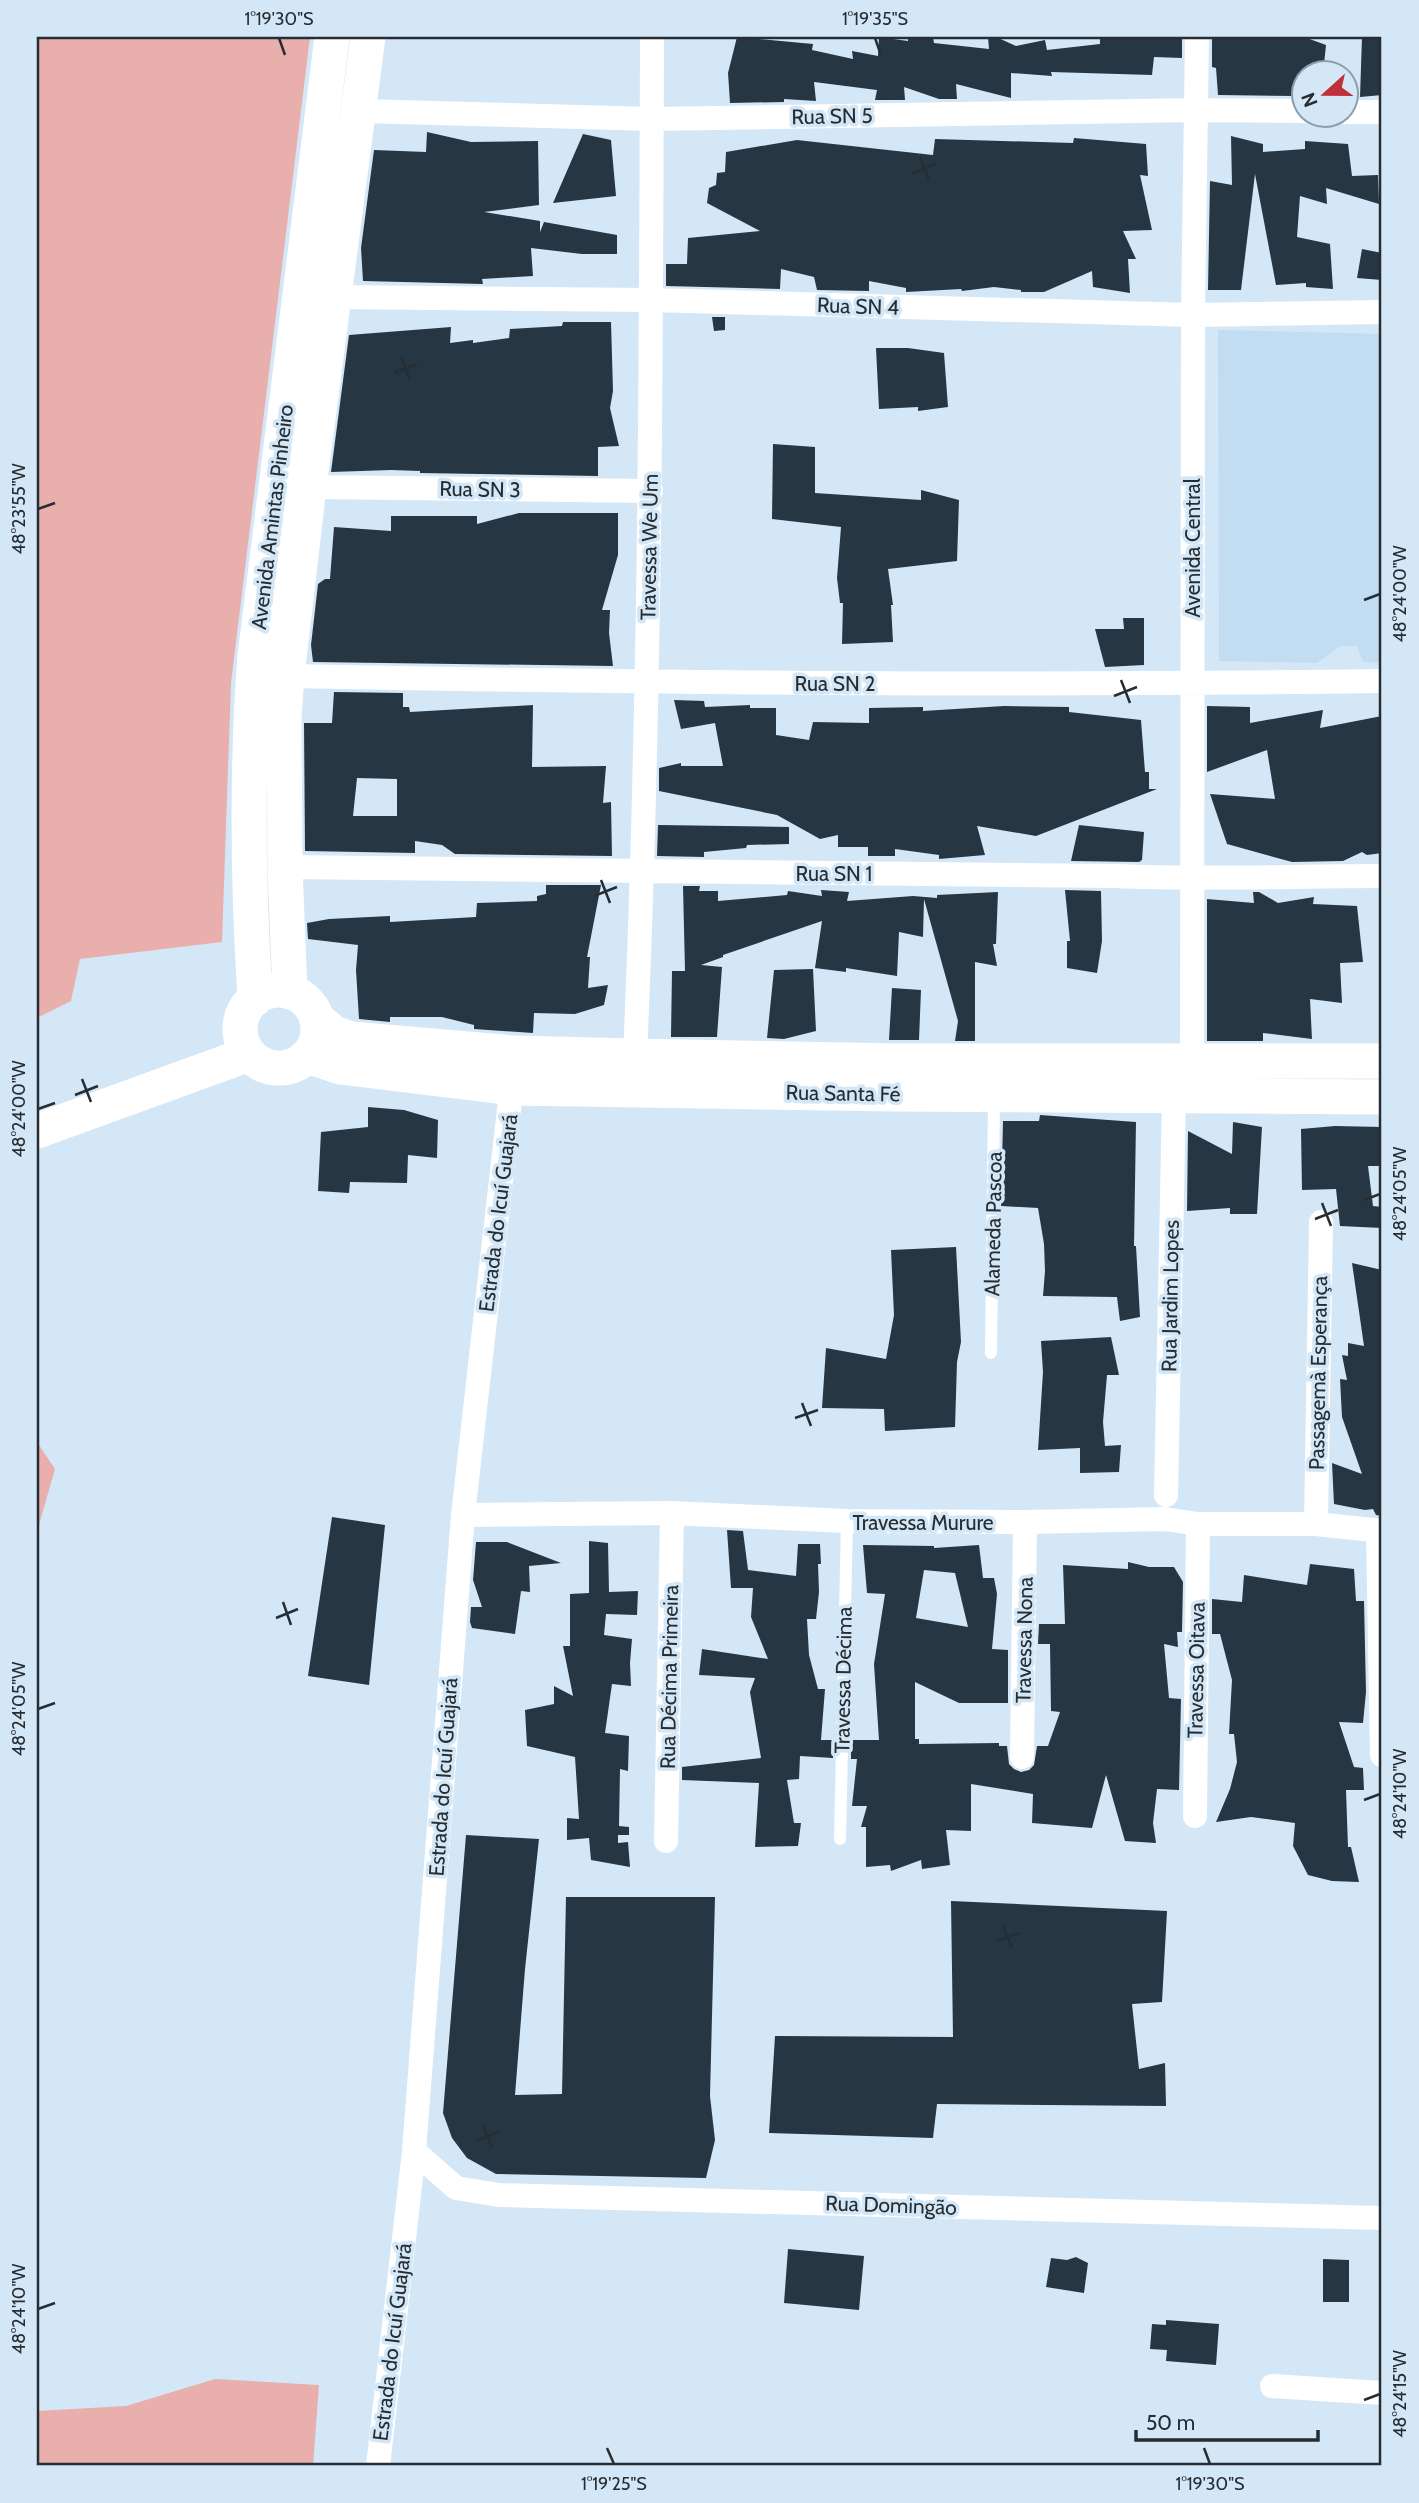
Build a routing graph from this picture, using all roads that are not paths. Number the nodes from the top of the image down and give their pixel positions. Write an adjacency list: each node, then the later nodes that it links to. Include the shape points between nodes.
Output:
1 (332, 37): 26 (street, Avenida Amintas Pinheiro, via 250,715 249,896)
2 (368, 37): 6 (street, Avenida Amintas Pinheiro)
3 (652, 37): 10 (street, Travessa We Um)
4 (1197, 37): 5 (street, Avenida Central)
5 (1197, 110): 7 (street, Rua SN 5); 10 (street, Rua SN 5); 14 (street, Avenida Central)
6 (360, 111): 10 (street, Rua SN 5); 11 (street, Avenida Amintas Pinheiro)
7 (1290, 111)
8 (1360, 112): 9 (street)
9 (1382, 113)
10 (652, 119): 12 (street, Travessa We Um)
11 (334, 298): 12 (street, Rua SN 4); 15 (street, Avenida Amintas Pinheiro)
12 (651, 300): 14 (street, Rua SN 4); 16 (street, Travessa We Um)
13 (1382, 312): 14 (street, Rua SN 4)
14 (1193, 315): 20 (street, Avenida Central)
15 (309, 487): 16 (street, Rua SN 3); 17 (street, Avenida Amintas Pinheiro)
16 (650, 491): 19 (street, Travessa We Um)
17 (287, 676): 19 (street, Rua SN 2); 21 (street, Avenida Amintas Pinheiro)
18 (1382, 681): 20 (street, Rua SN 2)
19 (647, 683): 20 (street, Rua SN 2); 22 (street, Travessa We Um)
20 (1192, 683): 24 (street, Avenida Central)
21 (285, 867): 22 (street, Rua SN 1); 25 (street, Avenida Amintas Pinheiro)
22 (643, 872): 24 (street, Rua SN 1); 31 (street, Travessa We Um)
23 (1382, 876): 24 (street, Rua SN 1)
24 (1193, 879): 32 (street, Avenida Central)
25 (290, 992): 26 (street, via 277,990); 27 (street, via 310,1006)
26 (255, 999): 29 (street, via 241,1019 242,1043)
27 (316, 1018): 28 (street, Rua Santa Fé, via 351,1040); 30 (street, via 314,1044)
28 (514, 1053): 31 (street, Rua Santa Fé); 35 (street, Estrada do Icuí Guajará)
29 (248, 1054): 30 (street, via 271,1068 297,1064); 39 (street)
30 (307, 1056): 35 (street, Rua Santa Fé, via 340,1067)
31 (635, 1056): 34 (street, Rua Santa Fé)
32 (1192, 1060): 33 (street, Rua Santa Fé); 34 (street, Rua Santa Fé)
33 (1382, 1061)
34 (900, 1078): 35 (street, Rua Santa Fé); 36 (street, Rua Santa Fé)
35 (512, 1088): 44 (street, Estrada do Icuí Guajará)
36 (995, 1095): 37 (street, Rua Santa Fé); 41 (lane, Alameda Pascoa)
37 (1174, 1096): 38 (street, Rua Santa Fé); 42 (street, Rua Jardim Lopes)
38 (1382, 1097)
39 (37, 1131)
40 (1321, 1222): 48 (street, Passagemà Esperança)
41 (991, 1353)
42 (1166, 1495)
43 (672, 1513): 44 (street, Travessa Murure); 45 (street, Travessa Murure); 54 (street, Rua Décima Primeira)
44 (463, 1515): 55 (street, Estrada do Icuí Guajará)
45 (847, 1521): 46 (street, Travessa Murure); 53 (lane, Travessa Décima)
46 (1026, 1522): 47 (street, Travessa Murure, via 1165,1519); 51 (street, Travessa Nona)
47 (1198, 1524): 48 (street, Travessa Murure); 52 (street, Travessa Oitava)
48 (1316, 1524): 49 (street, Travessa Murure)
49 (1380, 1531): 50 (street)
50 (1382, 1755)
51 (1023, 1757)
52 (1195, 1816)
53 (840, 1839)
54 (666, 1841)
55 (414, 2151): 56 (street, Rua Domingão, via 456,2188 499,2195); 59 (street, Estrada do Icuí Guajará)
56 (1382, 2218)
57 (1272, 2386): 58 (street)
58 (1382, 2393)
59 (378, 2466)

